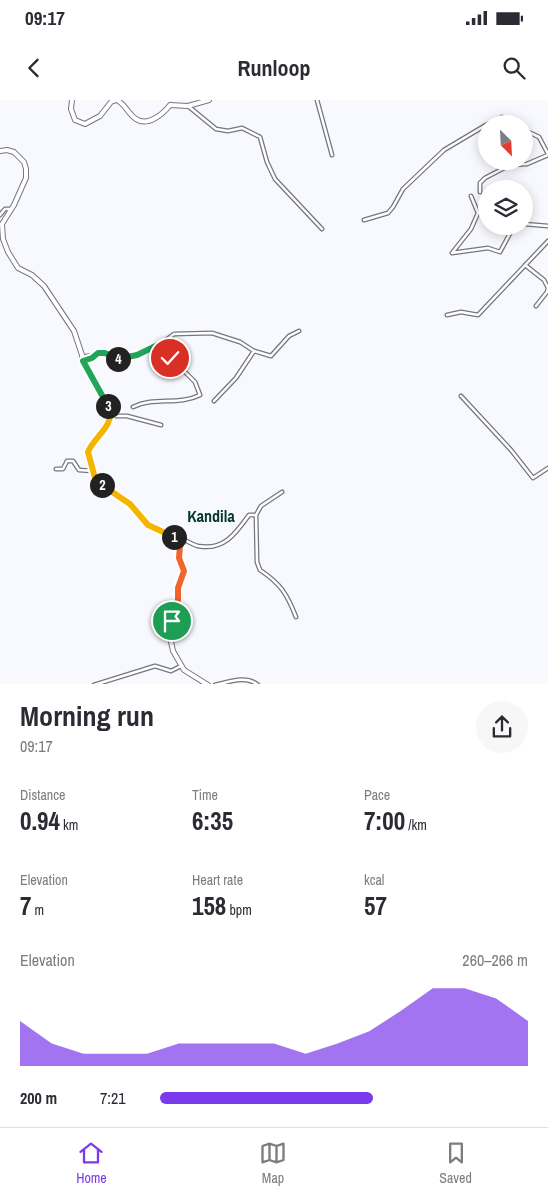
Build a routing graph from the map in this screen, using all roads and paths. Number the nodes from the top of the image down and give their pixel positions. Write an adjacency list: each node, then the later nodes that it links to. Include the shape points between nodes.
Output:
1 (72, 100): 2 (main road, via 75,120 84,124 100,116)
2 (116, 100): 5 (main road, via 127,107 136,119 144,122 156,118 170,106)
3 (209, 100): 5 (main road)
4 (317, 100): 9 (street)
5 (188, 106): 20 (street, via 216,129 242,128 260,136 275,179)
6 (478, 129): 17 (street, via 444,150 403,189 388,213)
7 (533, 134): 10 (street, via 538,137)
8 (0, 151): 13 (main road, via 14,152 26,169 26,178)
9 (332, 155)
10 (548, 155): 11 (street, via 527,164 510,165)
11 (483, 180)
12 (471, 196): 15 (street)
13 (11, 209): 16 (street); 29 (main road, via 2,224 3,238 13,262 22,272 37,279 56,302 74,331)
14 (478, 213): 21 (street, via 452,253 488,248 500,252)
15 (478, 213)
16 (0, 215)
17 (364, 220)
18 (533, 225): 19 (street)
19 (548, 226)
20 (322, 229)
21 (509, 235)
22 (548, 241): 23 (street)
23 (525, 265): 24 (street, via 544,280 548,288); 25 (street, via 478,315 461,312)
24 (536, 306)
25 (447, 315)
26 (299, 331): 28 (street, via 289,336 271,356)
27 (162, 343): 28 (street, via 174,334 212,333 240,342); 29 (street, via 126,359 116,359 105,353); 32 (street, via 170,358 195,382 200,396 180,401 144,402)
28 (254, 351): 31 (street, via 236,378)
29 (83, 359): 33 (main road)
30 (461, 396): 36 (street, via 533,478)
31 (214, 401)
32 (133, 407)
33 (110, 416): 34 (street, via 127,416); 37 (main road, via 108,426 88,452)
34 (161, 425)
35 (56, 468): 37 (street, via 63,469 70,460 79,470)
36 (548, 468)
37 (93, 471): 40 (main road, via 100,484 130,504 142,521)
38 (282, 492): 39 (street, via 260,506)
39 (256, 515): 40 (street, via 249,515 235,535 224,543 197,546); 41 (street, via 260,570 286,592)
40 (175, 537): 42 (main road, via 180,546 179,558 184,571 178,588 180,606 170,626 170,637)
41 (296, 617)
42 (180, 666): 43 (street, via 171,671 155,666); 44 (main road)
43 (94, 684)
44 (208, 684)
45 (215, 684): 46 (street, via 244,679)
46 (258, 684)

